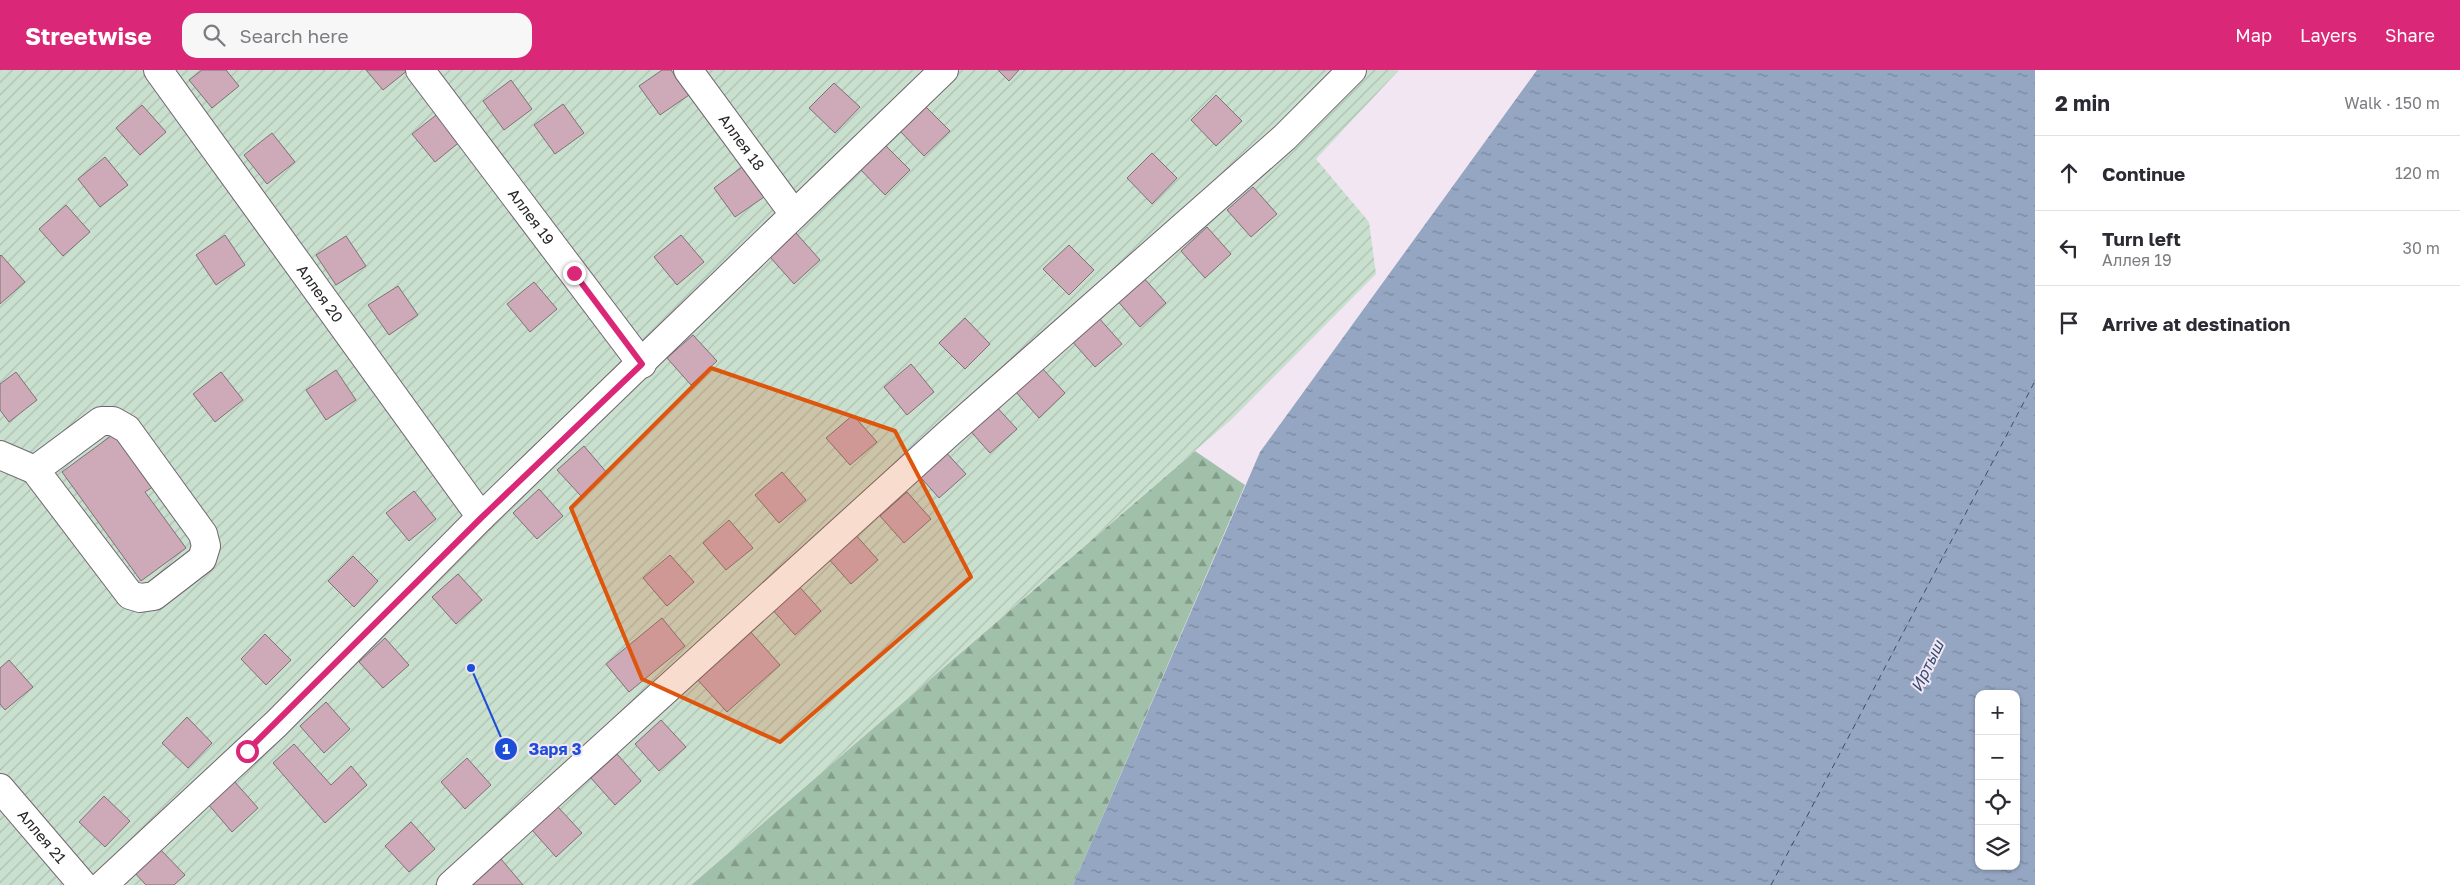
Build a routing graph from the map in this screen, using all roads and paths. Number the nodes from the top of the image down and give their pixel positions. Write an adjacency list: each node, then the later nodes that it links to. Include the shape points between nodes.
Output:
1 (158, 70): 10 (street, Аллея 20)
2 (420, 70): 7 (street, Аллея 19)
3 (688, 70): 6 (street, Аллея 18)
4 (944, 70): 6 (street)
5 (1352, 70): 14 (street, via 1285,137 948,434)
6 (794, 214): 7 (street)
7 (642, 364): 10 (street)
8 (0, 455): 9 (street)
9 (35, 470): 9 (street, via 130,595 140,598 154,596 202,559 206,546 203,534 127,429 113,421 101,421)
10 (481, 518): 13 (street, via 276,724)
11 (0, 788): 12 (street, Аллея 21)
12 (83, 885)
13 (103, 885)
14 (451, 885)

